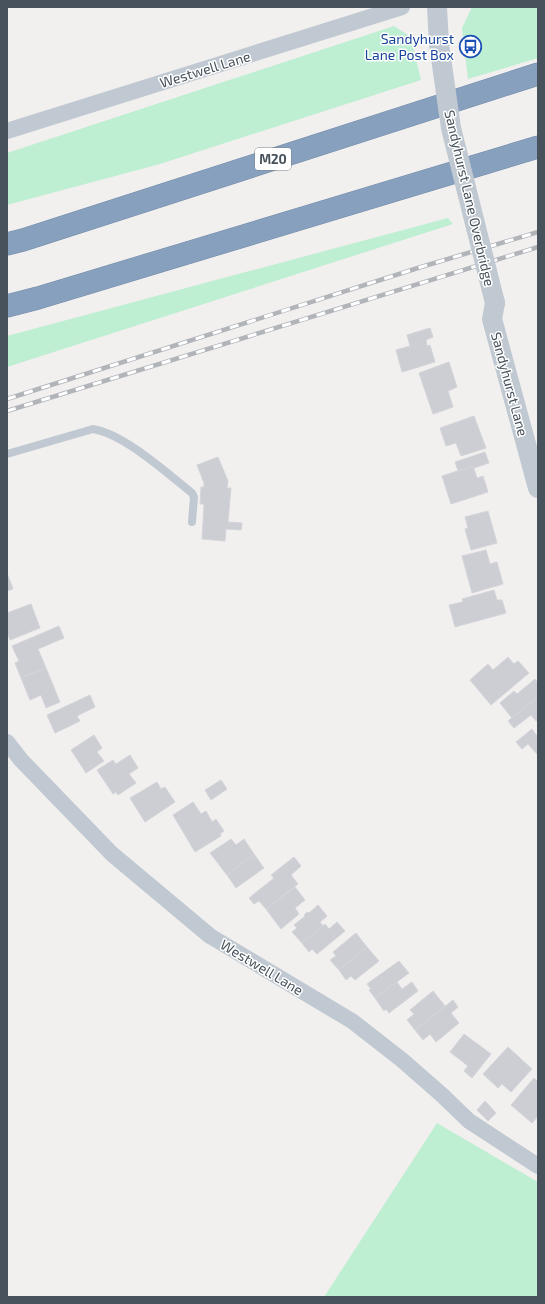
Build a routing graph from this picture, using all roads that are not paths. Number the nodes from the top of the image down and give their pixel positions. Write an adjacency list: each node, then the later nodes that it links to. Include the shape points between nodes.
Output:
1 (402, 7): 4 (street, Westwell Lane)
2 (437, 7): 7 (street, Sandyhurst Lane Overbridge, bridge, via 439,44 451,128)
3 (538, 74): 6 (highway, M20)
4 (7, 131)
5 (538, 147): 8 (highway)
6 (7, 244)
7 (495, 304): 10 (street, Sandyhurst Lane, via 492,319)
8 (7, 306)
9 (7, 454): 11 (lane, via 93,428 104,430 128,443 192,493)
10 (538, 488)
11 (192, 522)
12 (7, 742): 13 (street, Westwell Lane, via 21,760 112,854 210,936 352,1021 402,1060 469,1121)
13 (538, 1166)

